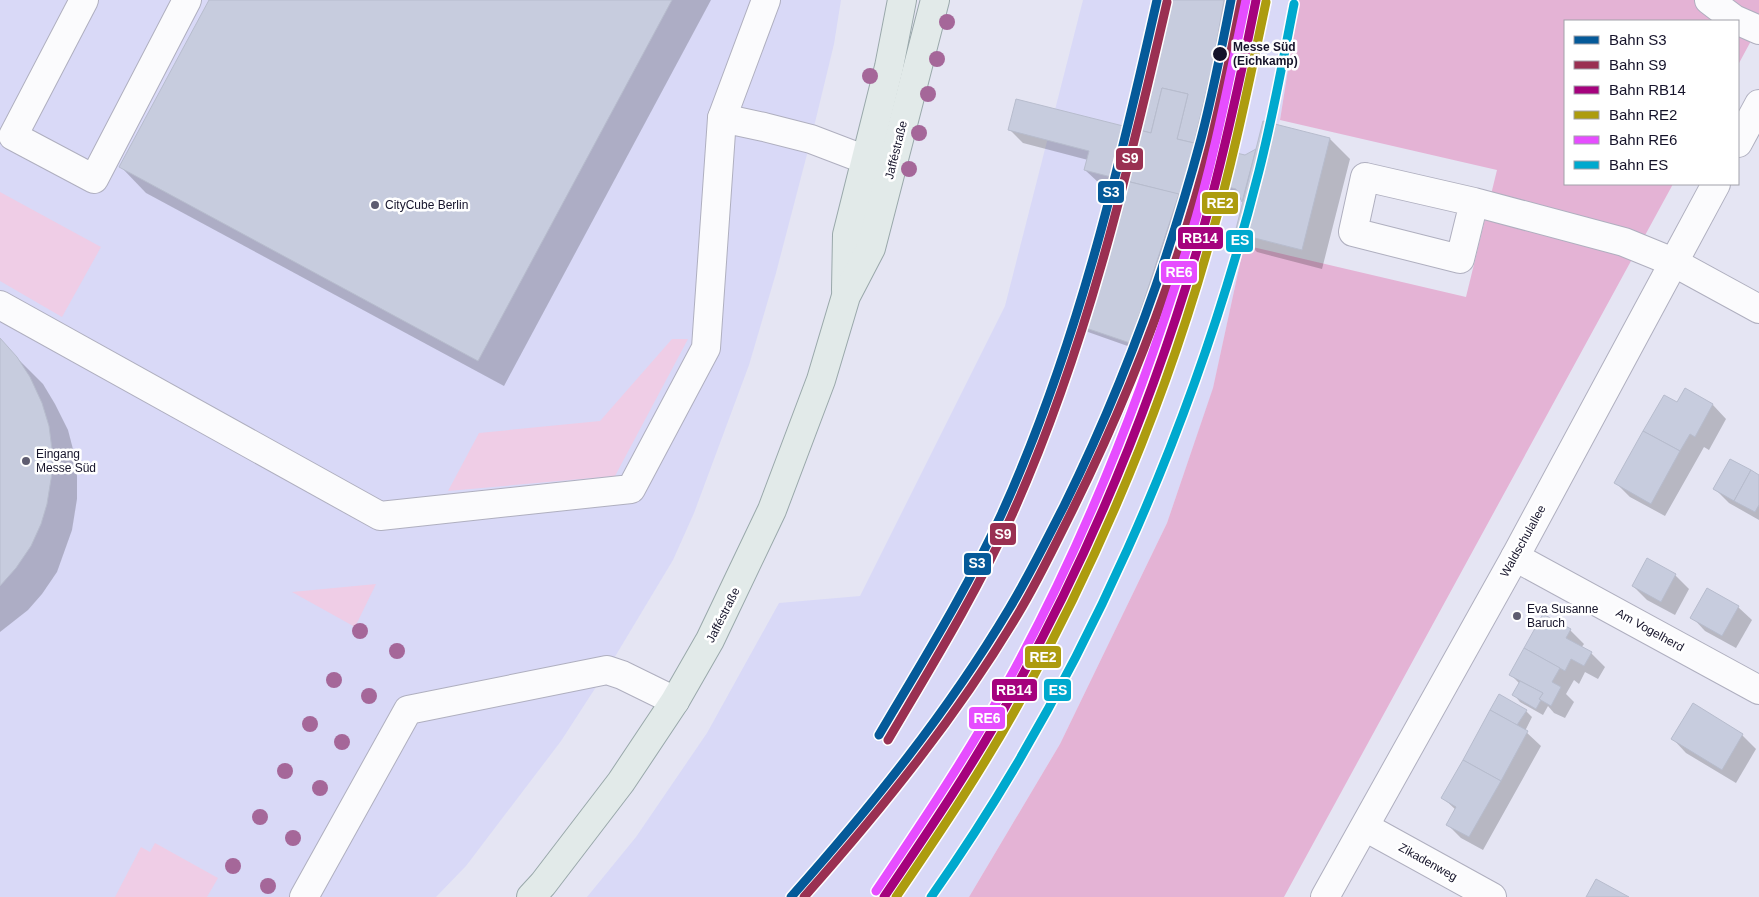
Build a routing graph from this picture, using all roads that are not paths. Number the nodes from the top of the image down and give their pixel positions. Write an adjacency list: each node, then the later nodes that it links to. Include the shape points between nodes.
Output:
1 (84, 0): 2 (street, via 13,136 94,179)
2 (187, 0)
3 (766, 0): 11 (street)
4 (902, 0): 13 (main road, Jafféstraße)
5 (935, 0): 17 (main road, Jafféstraße, via 871,248)
6 (1708, 0): 7 (street)
7 (1736, 20)
8 (1739, 21): 9 (street)
9 (1759, 30)
10 (1759, 104): 12 (street)
11 (722, 118): 13 (street, via 811,139); 18 (street, via 706,348 631,489 380,516)
12 (1739, 141)
13 (866, 160): 17 (main road, Jafféstraße, via 847,235)
14 (1715, 185): 16 (street, Waldschulallee)
15 (1474, 202): 16 (street, via 1624,242)
16 (1673, 262): 19 (street); 20 (street, Waldschulallee)
17 (846, 296): 22 (main road, Jafféstraße, via 821,380 772,510 710,640)
18 (0, 305)
19 (1759, 309)
20 (1515, 557): 21 (street, Am Vogelherd); 23 (street, Waldschulallee)
21 (1759, 690)
22 (675, 701): 24 (street, via 607,670 408,710); 25 (main road, Jafféstraße, via 621,782)
23 (1364, 827): 26 (street, Waldschulallee); 27 (street, Zikadenweg)
24 (304, 897)
25 (531, 897)
26 (1325, 897)
27 (1492, 897)

